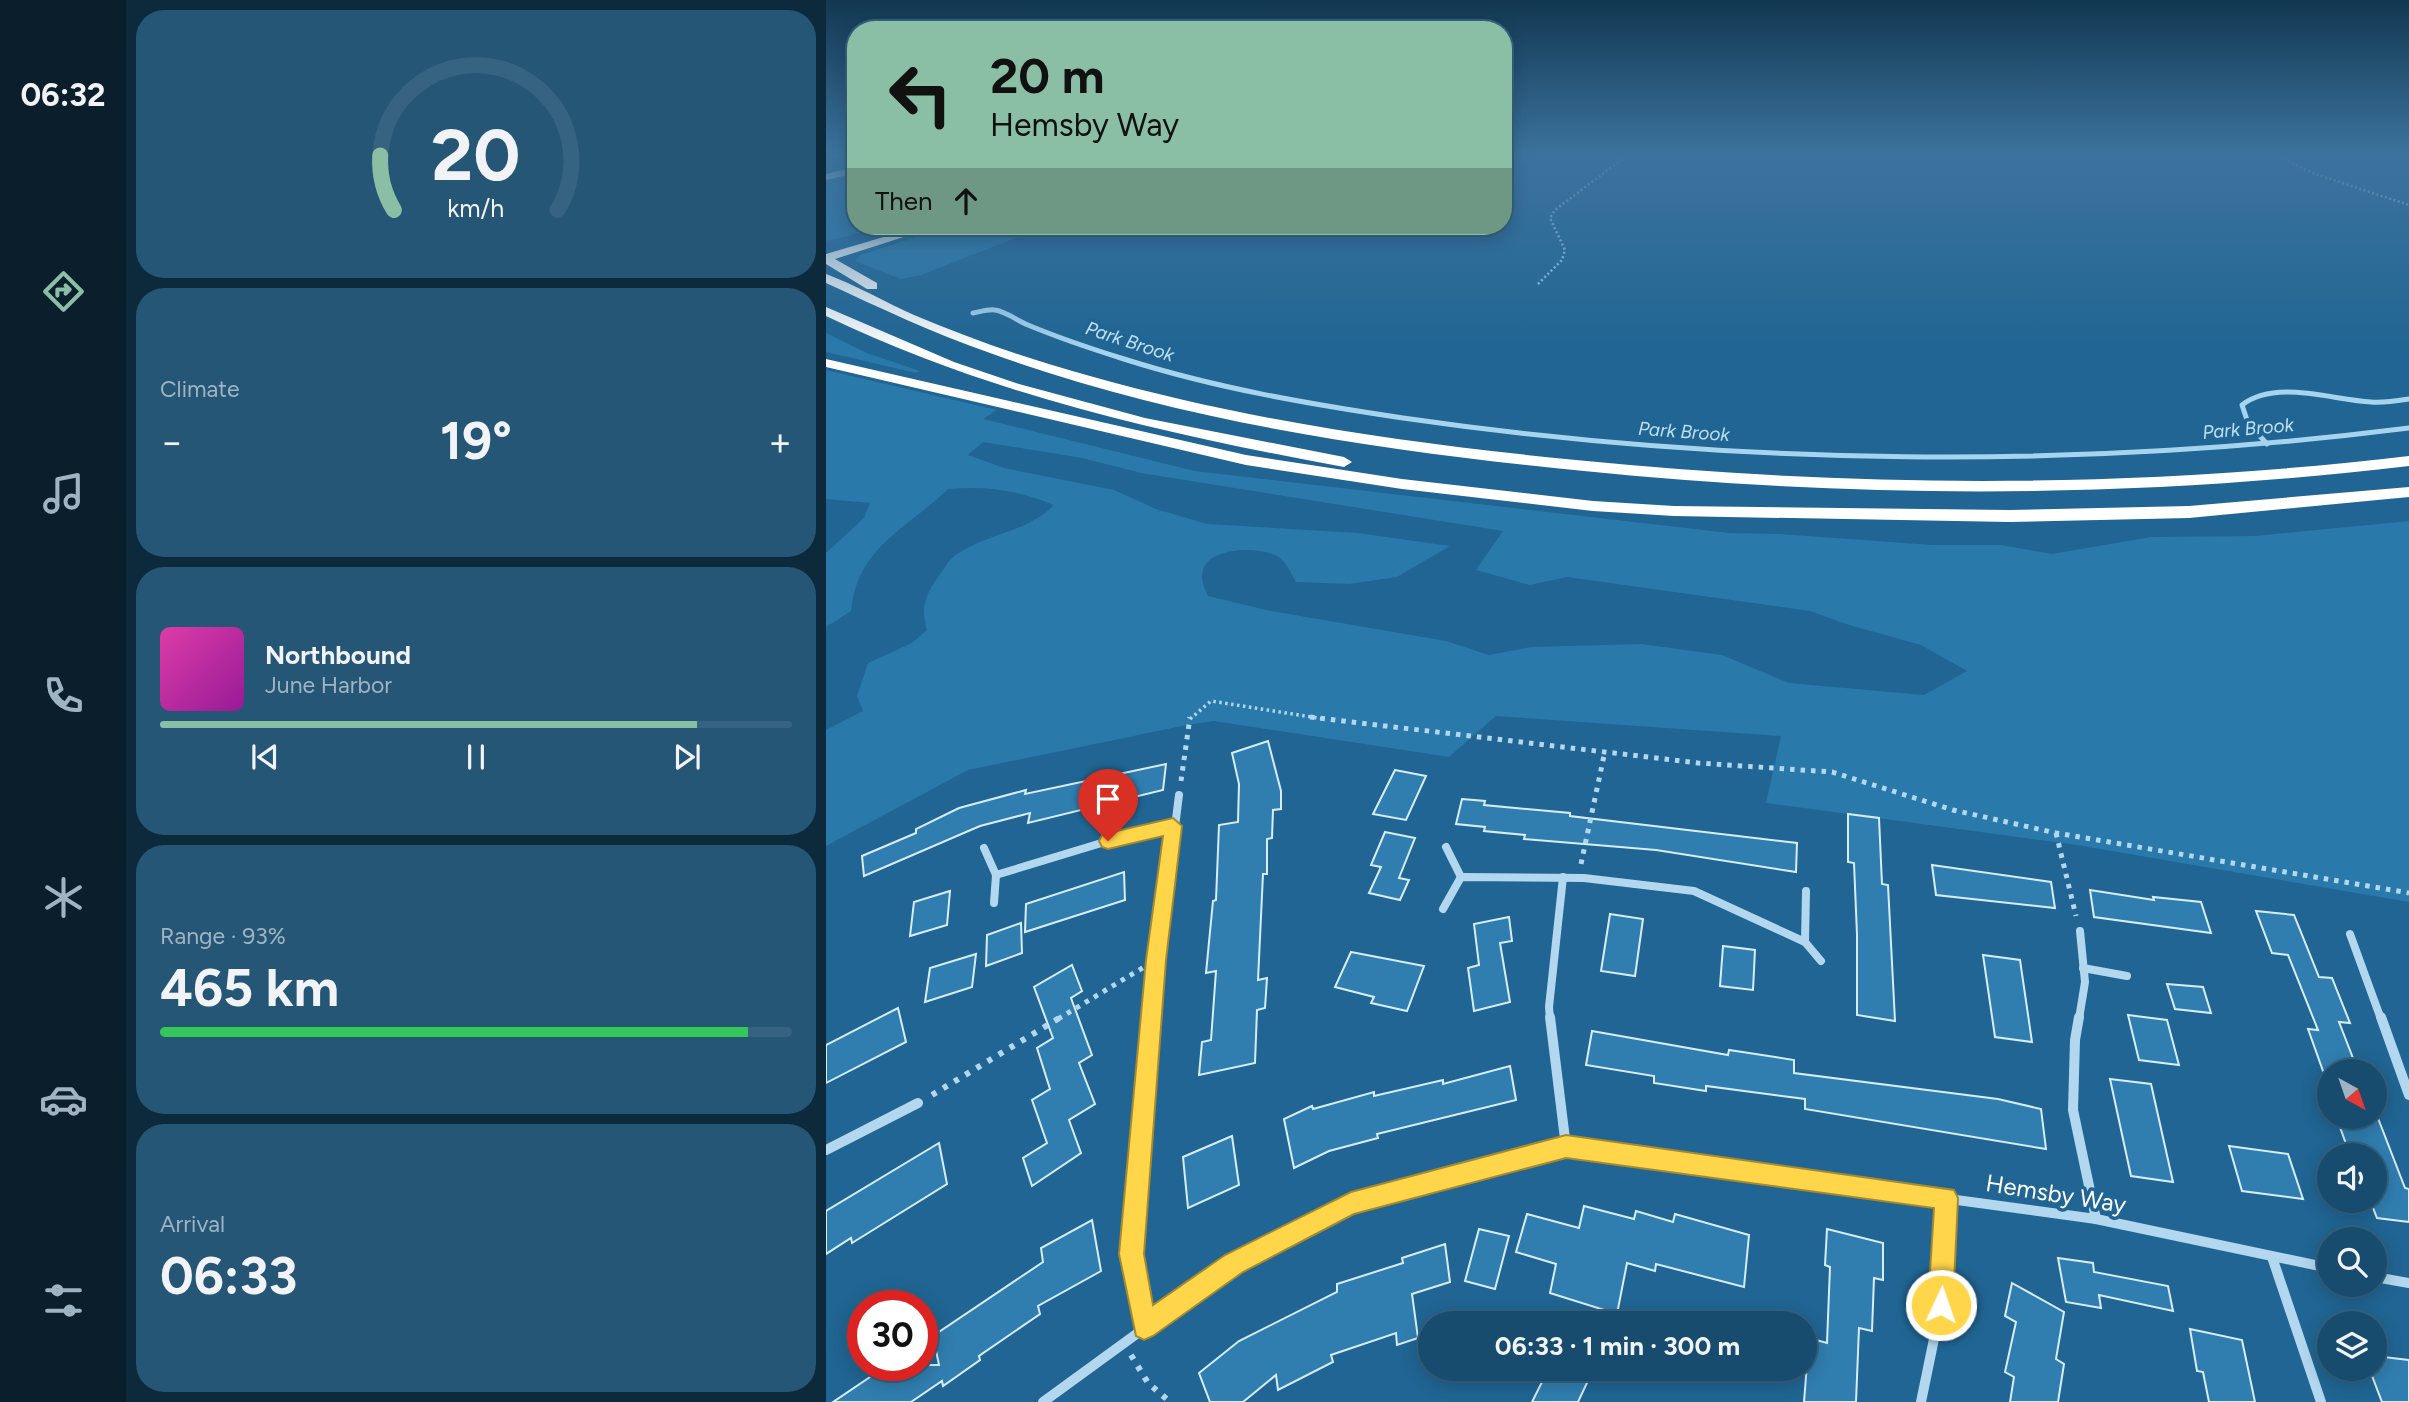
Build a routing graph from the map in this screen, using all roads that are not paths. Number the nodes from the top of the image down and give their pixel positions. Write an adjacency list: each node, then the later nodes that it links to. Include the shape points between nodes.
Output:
1 (881, 235): 3 (highway)
2 (900, 235): 3 (highway)
3 (831, 254): 7 (highway, via 877,289 1036,351 1191,393)
4 (826, 278): 7 (highway, via 882,307 969,342 1083,377 1273,425)
5 (826, 311): 10 (highway, via 945,362 1144,422 1242,444 1413,475 1519,488)
6 (826, 363): 10 (highway, via 1115,432 1322,473 1593,506)
7 (1463, 453): 8 (highway, via 1654,475 1837,486 2088,487 2243,478)
8 (2409, 461)
9 (2409, 492): 10 (highway, via 2189,512)
10 (1841, 513)
11 (1179, 795): 12 (street)
12 (1173, 826): 15 (street); 37 (street, via 1156,960 1131,1254)
13 (1446, 847): 16 (street)
14 (984, 848): 15 (street)
15 (996, 875): 19 (street)
16 (1461, 877): 17 (street); 20 (street)
17 (1563, 877): 23 (street, via 1694,891); 29 (street, via 1549,1007)
18 (1806, 891): 23 (street)
19 (994, 903)
20 (1443, 909)
21 (2080, 931): 25 (street)
22 (2350, 934): 27 (street)
23 (1805, 942): 24 (street)
24 (1821, 961)
25 (2082, 968): 26 (street); 32 (street, via 2085,982 2075,1040 2073,1110)
26 (2127, 976)
27 (2409, 1095)
28 (918, 1104): 30 (street)
29 (1566, 1147): 31 (street, Hemsby Way); 37 (street, via 1351,1203 1234,1263)
30 (826, 1150)
31 (1946, 1198): 32 (street, Hemsby Way); 39 (street, via 1941,1305)
32 (2096, 1219): 33 (street, Hemsby Way)
33 (2272, 1257): 34 (street, Hemsby Way); 40 (street)
34 (2317, 1266)
35 (2387, 1279): 36 (street)
36 (2409, 1283)
37 (1144, 1327): 38 (street)
38 (1043, 1402)
39 (1921, 1402)
40 (2321, 1402)

